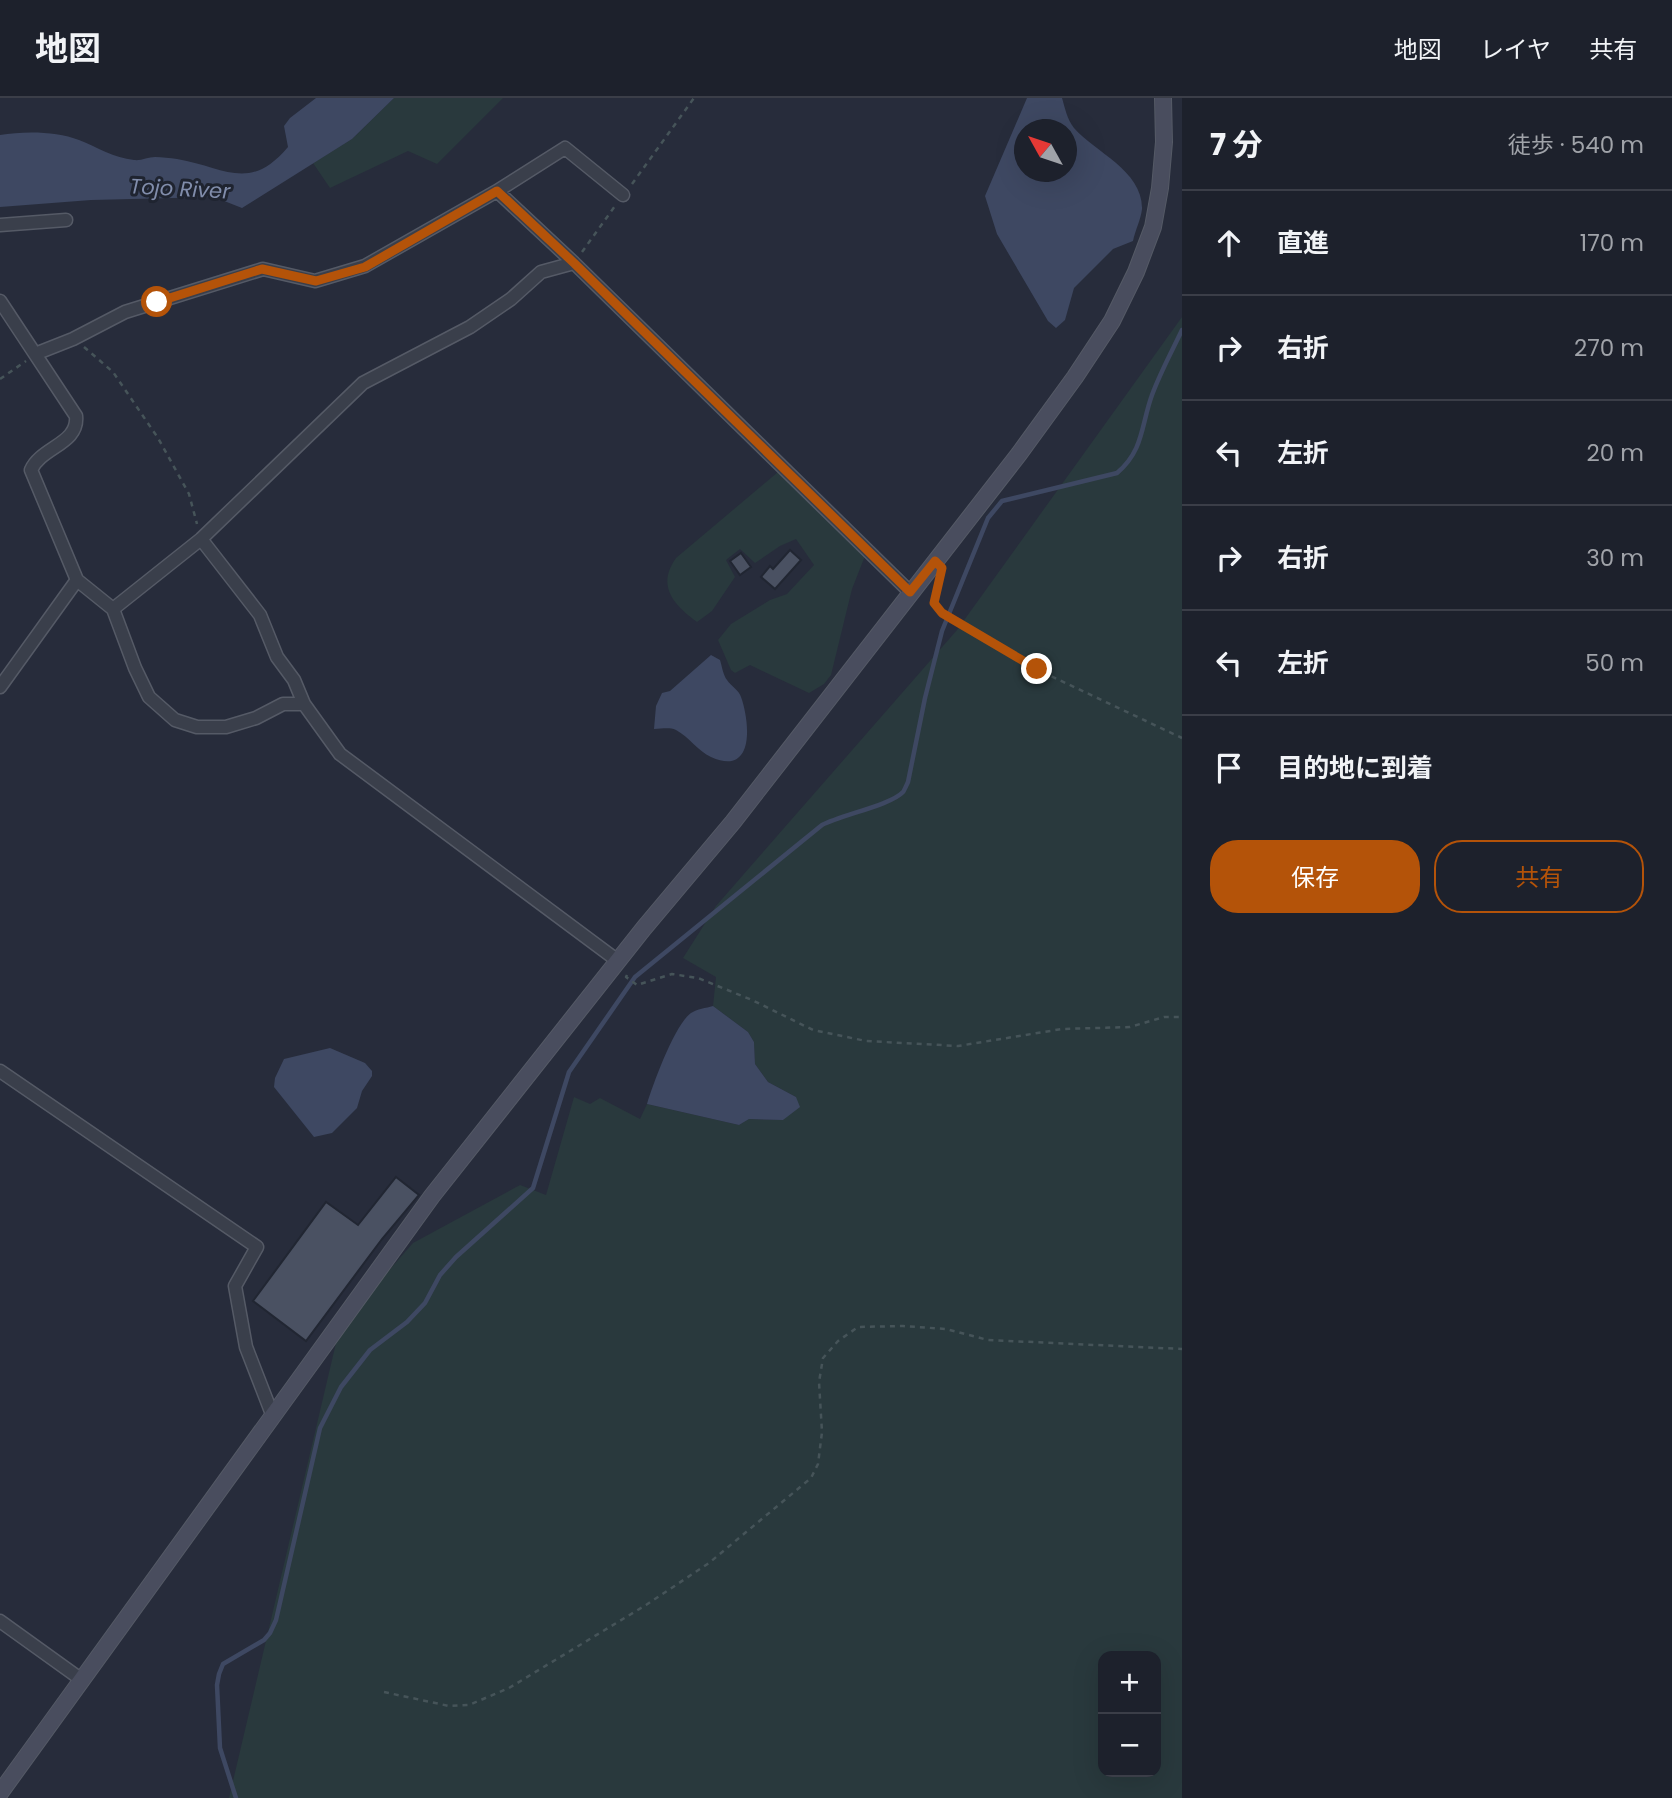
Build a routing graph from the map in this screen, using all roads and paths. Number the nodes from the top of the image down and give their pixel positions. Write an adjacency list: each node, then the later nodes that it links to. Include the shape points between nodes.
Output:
1 (694, 98): 4 (path)
2 (1163, 98): 13 (street, via 1160,188 1153,227 1136,272 1075,377)
3 (497, 191): 4 (street, via 565,148); 7 (street); 9 (street, via 365,267 316,281 262,269 125,312)
4 (623, 195): 7 (path)
5 (66, 220): 6 (street)
6 (0, 225)
7 (574, 263): 12 (street, via 541,272 470,327 363,383); 15 (street)
8 (0, 300): 10 (street)
9 (73, 339): 10 (street); 12 (path, via 113,372 158,438 189,494)
10 (35, 354): 11 (path); 14 (street, via 76,416 74,433 31,470)
11 (0, 379)
12 (201, 539): 16 (street); 18 (street, via 260,615)
13 (935, 561): 15 (street); 19 (path, via 942,568 934,603 951,620 1037,669)
14 (77, 580): 16 (street); 17 (street)
15 (910, 592): 20 (street, via 733,822)
16 (113, 609): 18 (street, via 149,697 175,720 226,727 283,704)
17 (0, 687)
18 (304, 704): 20 (street, via 340,754)
19 (1182, 738)
20 (618, 961): 25 (street, via 432,1196)
21 (626, 977): 22 (path, via 637,985 672,974 698,978 813,1030 866,1041 958,1046 1062,1029 1130,1027)
22 (1182, 1017)
23 (0, 1071): 25 (street, via 257,1247 235,1286 246,1347)
24 (1182, 1349): 28 (path, via 988,1340 946,1329 858,1327 823,1358 819,1382 822,1432 818,1464 811,1478 709,1563 509,1688 469,1705 449,1706)
25 (272, 1414): 27 (street)
26 (0, 1621): 27 (street)
27 (82, 1680): 29 (street)
28 (384, 1692)
29 (0, 1793)

